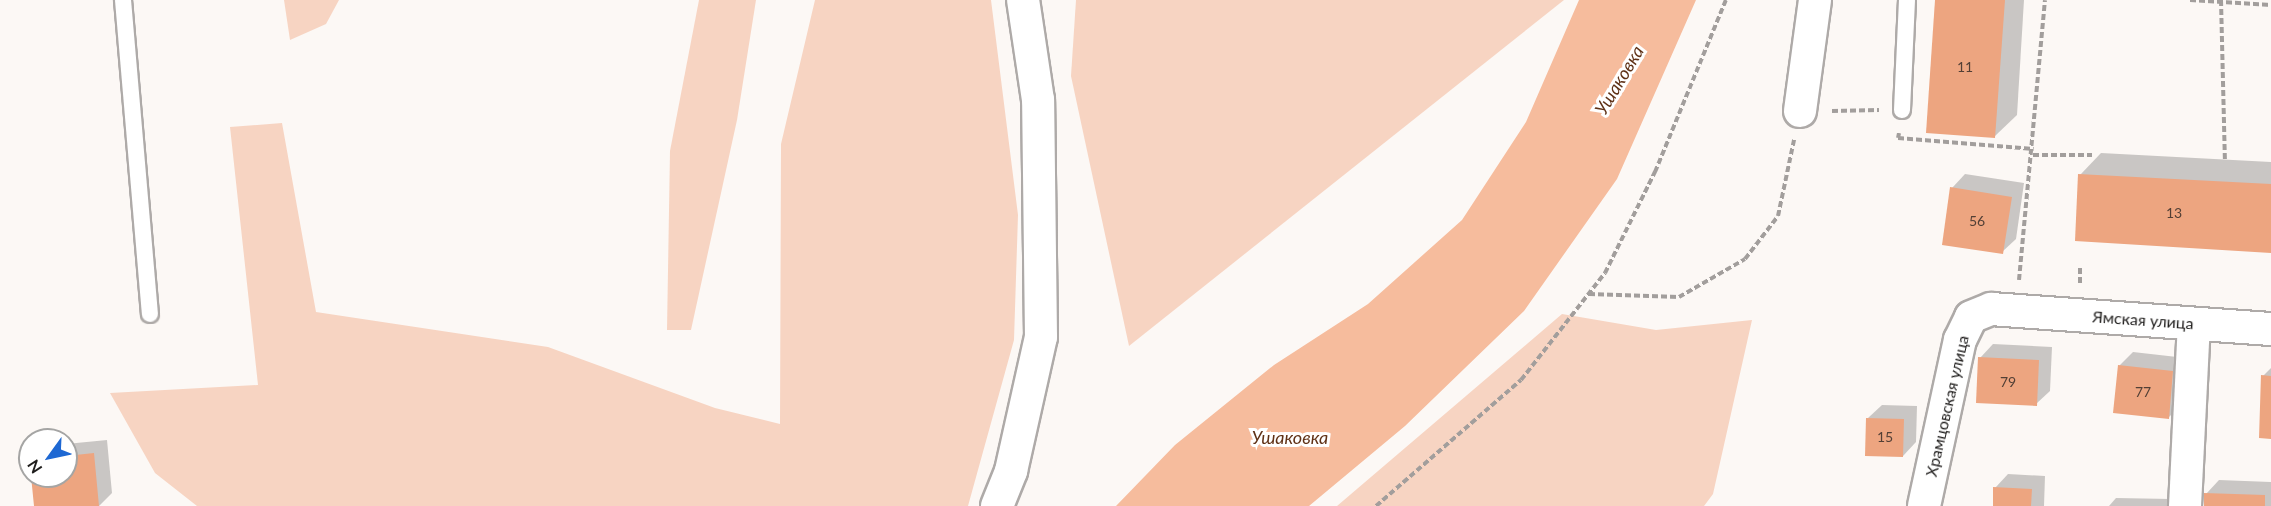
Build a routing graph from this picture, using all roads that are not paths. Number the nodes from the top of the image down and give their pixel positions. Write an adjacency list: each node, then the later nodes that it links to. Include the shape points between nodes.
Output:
1 (123, 0): 8 (lane)
2 (1023, 0): 12 (street, via 1038,100 1041,337 1011,471)
3 (1815, 0): 6 (street)
4 (1907, 0): 5 (lane)
5 (1902, 110)
6 (1800, 111)
7 (2015, 310): 9 (street, Ямская улица); 13 (street, Храмцовская улица, via 1991,309 1971,317 1960,340)
8 (150, 314)
9 (2194, 324): 10 (street, Ямская улица); 11 (street)
10 (2271, 329)
11 (2185, 498)
12 (997, 506)
13 (1924, 506)

